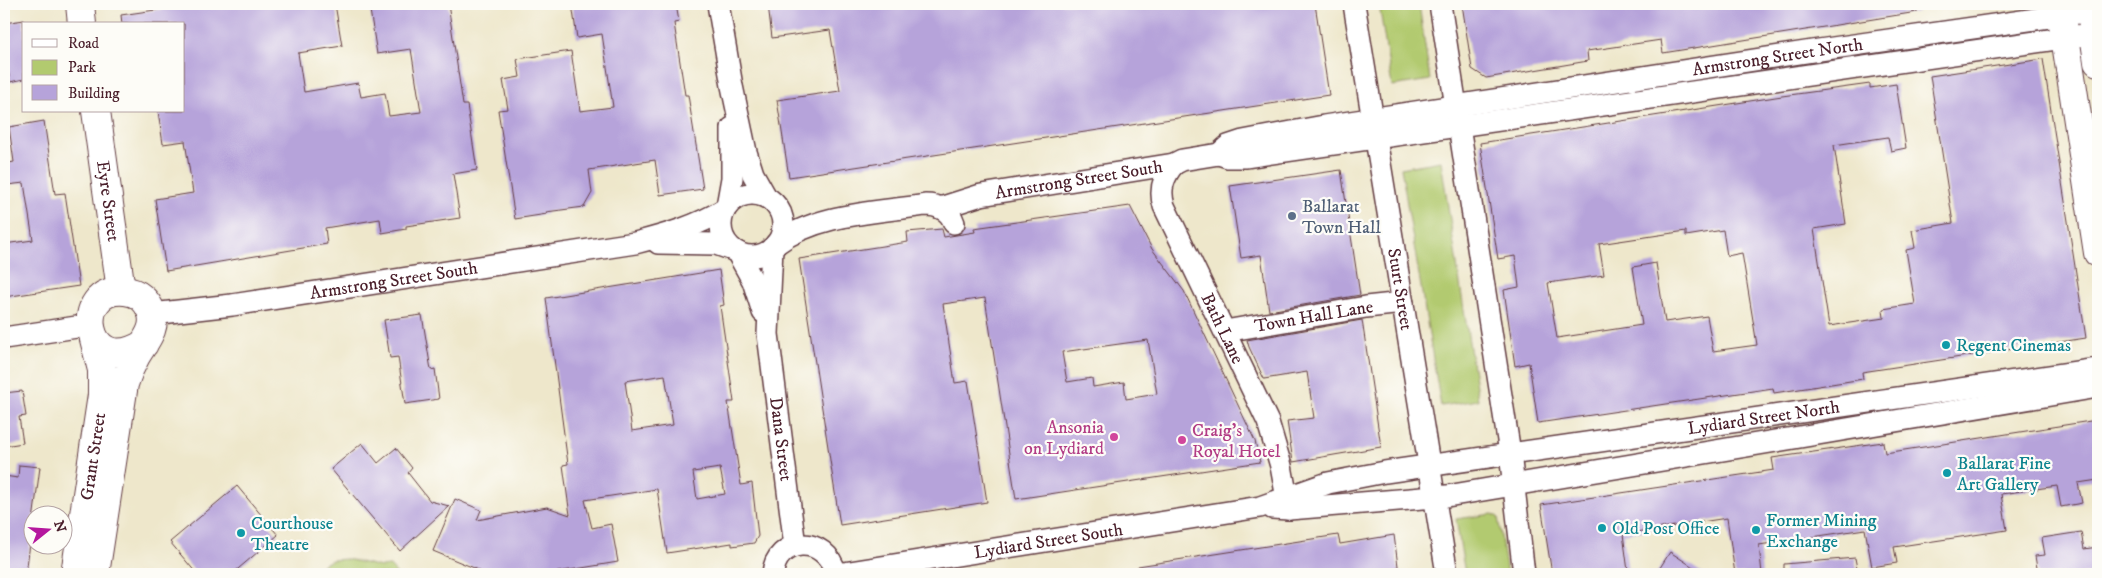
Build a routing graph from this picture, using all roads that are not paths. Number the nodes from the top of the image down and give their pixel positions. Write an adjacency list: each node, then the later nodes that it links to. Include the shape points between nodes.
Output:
1 (80, 4): 7 (main road)
2 (718, 4): 11 (street)
3 (1354, 4): 14 (street, Sturt Street)
4 (1440, 4): 13 (street)
5 (2094, 18): 6 (street, Armstrong Street North); 9 (main road)
6 (2063, 19): 8 (street, Armstrong Street North); 10 (street, Armstrong Street North); 22 (main road)
7 (82, 22)
8 (1819, 50): 10 (street); 13 (street, Armstrong Street North)
9 (2098, 62)
10 (1822, 73): 13 (street, Armstrong Street North)
11 (732, 86): 16 (street, via 749,163); 17 (street, via 732,178)
12 (96, 112): 23 (main road, Eyre Street)
13 (1458, 116): 14 (street, Armstrong Street South); 33 (street)
14 (1374, 128): 15 (street, Armstrong Street South, via 1245,157 1219,154); 24 (street, Sturt Street)
15 (1174, 164): 18 (street, Armstrong Street South, via 981,196 940,212); 26 (street, Bath Lane, via 1162,186 1162,199)
16 (768, 198): 17 (street, via 745,194); 18 (street, Armstrong Street South, via 800,212); 20 (street, via 778,209 782,220 782,233)
17 (726, 207): 19 (street, Armstrong Street South, via 714,216); 21 (street, via 721,217 721,231 727,244)
18 (850, 216): 20 (street, Armstrong Street South, via 810,225)
19 (635, 242): 21 (street, Armstrong Street South, via 707,244); 25 (street, Armstrong Street South, via 232,305)
20 (774, 246): 21 (street, via 755,256); 28 (street, Dana Street)
21 (735, 251): 28 (street, Dana Street, via 757,291)
22 (2098, 253)
23 (122, 290): 25 (main road, via 139,295); 27 (main road, via 100,299 93,308)
24 (1403, 303): 26 (street, Town Hall Lane); 34 (street, Sturt Street)
25 (152, 314): 30 (main road, via 152,329)
26 (1226, 331): 37 (street, Bath Lane, via 1272,432)
27 (92, 332): 29 (street); 30 (main road, via 106,350 131,350); 39 (main road, Grant Street, via 102,370 102,395)
28 (768, 334): 38 (street, Dana Street)
29 (4, 338)
30 (144, 344): 40 (main road, Grant Street, via 130,366 124,384)
31 (2098, 369): 33 (street, Lydiard Street North)
32 (2098, 386): 35 (street, Lydiard Street North)
33 (1510, 453): 34 (street, Lydiard Street North); 35 (street)
34 (1430, 465): 36 (street, Sturt Street); 37 (street, Lydiard Street South, via 1337,480)
35 (1514, 486): 36 (street, Lydiard Street North); 44 (street)
36 (1435, 498): 37 (street, Lydiard Street South); 43 (street, Sturt Street)
37 (1288, 504): 42 (street, Lydiard Street South)
38 (795, 546): 41 (street, via 778,560); 42 (street, via 809,545 822,550 832,560)
39 (75, 574)
40 (95, 574)
41 (774, 574)
42 (836, 574)
43 (1447, 574)
44 (1524, 574)

